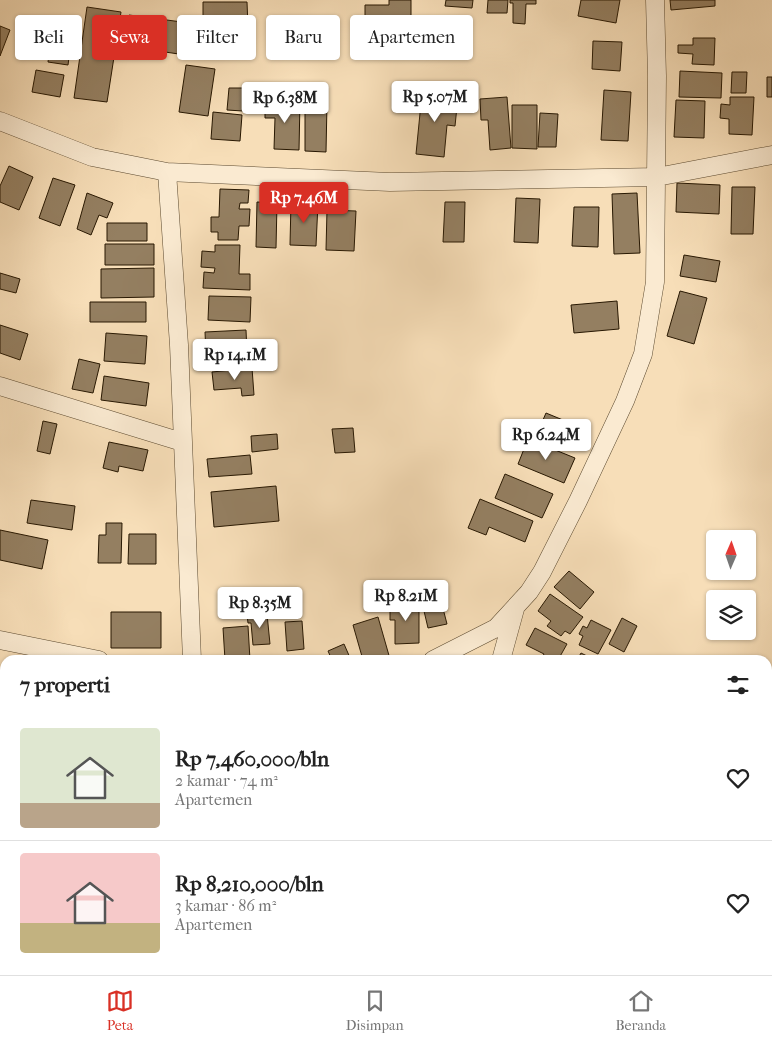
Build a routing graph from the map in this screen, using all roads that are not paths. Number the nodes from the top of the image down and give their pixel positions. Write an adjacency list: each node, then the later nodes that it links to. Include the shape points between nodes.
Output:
1 (655, 0): 5 (street)
2 (0, 121): 4 (street, via 92,157)
3 (772, 155): 5 (street)
4 (167, 172): 5 (street, via 390,182); 7 (street)
5 (657, 177): 8 (street, via 654,282 643,354 625,401 578,501 542,572)
6 (0, 386): 7 (street)
7 (182, 442): 11 (street)
8 (515, 609): 12 (street, via 496,628); 13 (street)
9 (0, 640): 10 (street)
10 (74, 655)
11 (192, 655)
12 (443, 655)
13 (502, 655)

